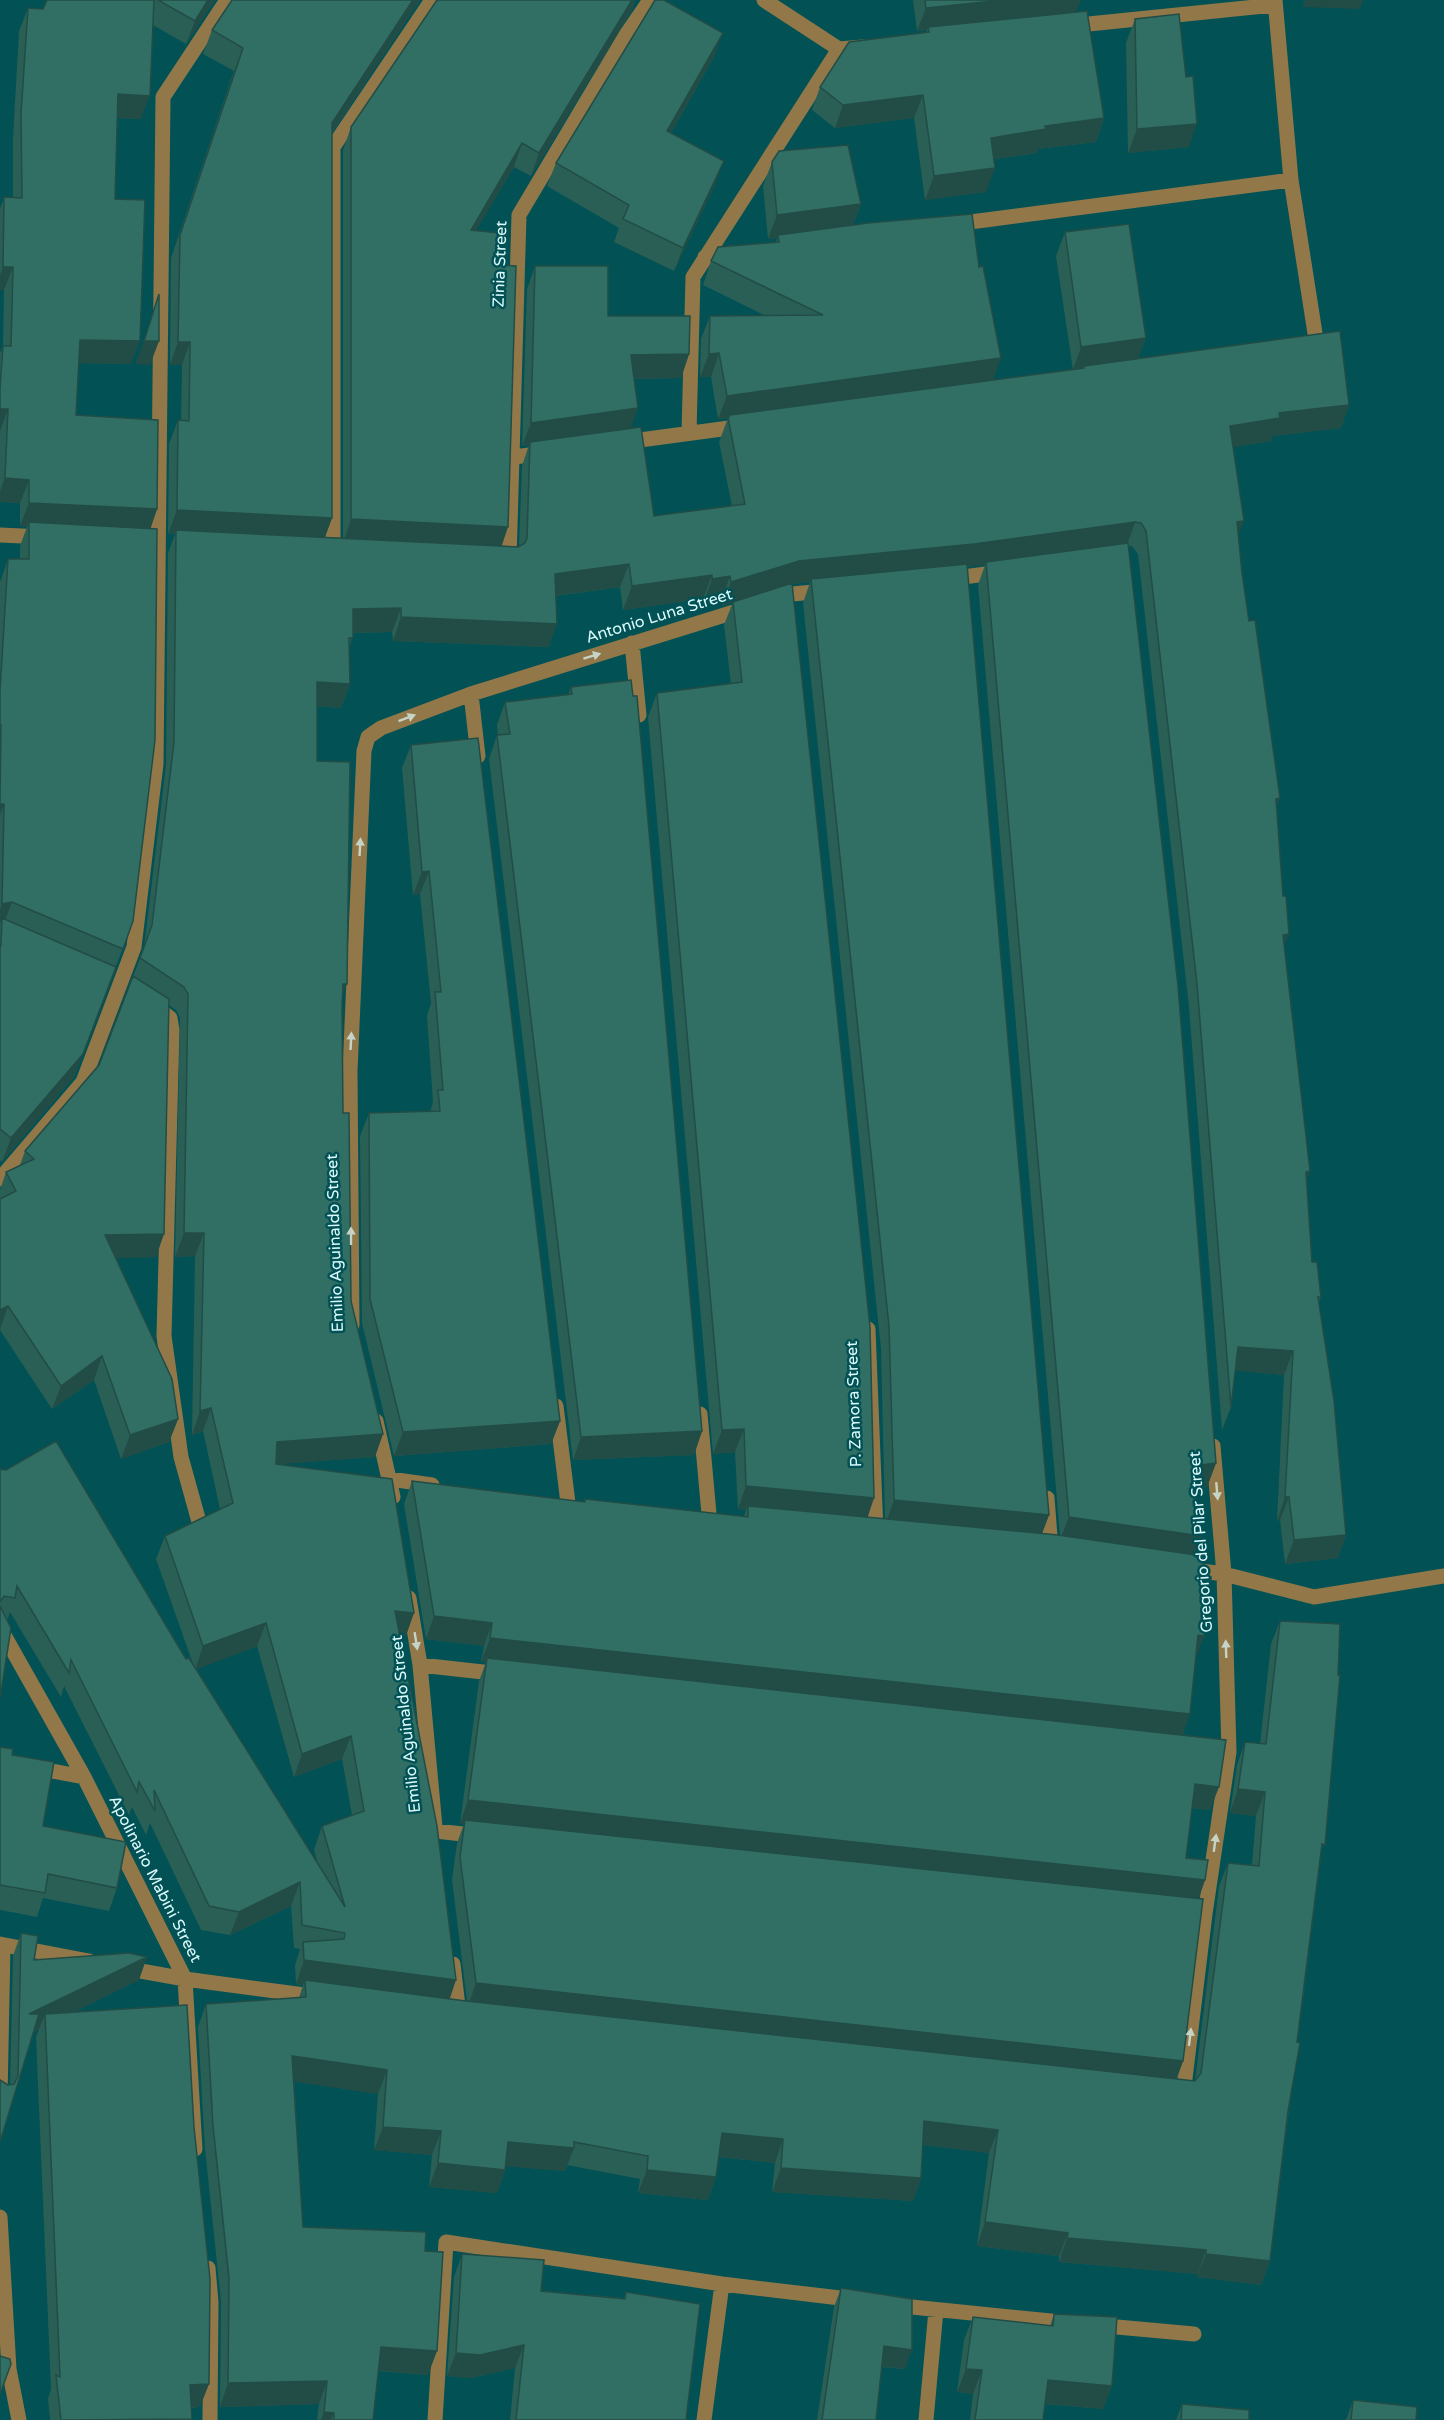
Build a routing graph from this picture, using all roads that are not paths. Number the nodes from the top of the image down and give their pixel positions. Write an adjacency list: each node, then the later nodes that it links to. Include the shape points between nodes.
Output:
1 (227, 0): 31 (street, via 163,97 156,764 134,947)
2 (432, 0): 21 (street, via 333,147 339,553)
3 (650, 0): 18 (street, Zinia Street, via 519,214)
4 (764, 0): 8 (street)
5 (1272, 2): 6 (street); 9 (street)
6 (1051, 28)
7 (874, 46): 8 (street)
8 (839, 49): 12 (street)
9 (1291, 180): 10 (street); 13 (street, via 1317,346)
10 (939, 226)
11 (752, 251): 12 (street)
12 (705, 257): 15 (street, via 693,277)
13 (1293, 349)
14 (760, 423): 15 (street)
15 (689, 433): 16 (street)
16 (607, 445)
17 (560, 451): 18 (street)
18 (514, 458): 22 (street, Zinia Street, via 509,561)
19 (0, 534): 20 (street)
20 (57, 538)
21 (313, 552)
22 (486, 560)
23 (1013, 571): 24 (street, via 968,583)
24 (932, 580)
25 (838, 590): 26 (street, Antonio Luna Street)
26 (632, 643): 27 (street, Antonio Luna Street, one-way to 26); 28 (street)
27 (471, 694): 29 (street, Antonio Luna Street, one-way to 27, via 368,737 381,728); 30 (street)
28 (640, 727)
29 (364, 751): 34 (street, Emilio Aguinaldo Street, one-way to 29, via 350,1071)
30 (481, 777)
31 (112, 984): 32 (street, via 83,1082); 45 (street, via 156,1006 170,1018 164,1336 181,1457)
32 (0, 1179)
33 (867, 1315): 46 (street, P. Zamora Street)
34 (355, 1335)
35 (698, 1395): 44 (street)
36 (555, 1396): 42 (street)
37 (371, 1402): 40 (street)
38 (1212, 1425): 49 (street, Gregorio del Pilar Street, one-way to 49)
39 (1045, 1478): 47 (street)
40 (390, 1479): 41 (street); 43 (street)
41 (449, 1487)
42 (568, 1502)
43 (396, 1514)
44 (709, 1514)
45 (201, 1529)
46 (876, 1532)
47 (1051, 1549)
48 (1166, 1566): 49 (street)
49 (1224, 1574): 50 (street, via 1314,1597); 63 (street, Gregorio del Pilar Street, one-way to 49, via 1183,2095 1199,1914 1223,1751)
50 (1444, 1576)
51 (407, 1584): 53 (street, Emilio Aguinaldo Street, one-way to 53)
52 (0, 1628): 56 (street, Apolinario Mabini Street)
53 (420, 1665): 54 (street); 57 (street, Emilio Aguinaldo Street, via 436,1837)
54 (515, 1676)
55 (0, 1761): 56 (street)
56 (84, 1778): 60 (street, Apolinario Mabini Street)
57 (495, 1838)
58 (2, 1944): 60 (street); 64 (street)
59 (450, 1946): 62 (street)
60 (185, 1980): 61 (street); 65 (street, Apolinario Mabini Street)
61 (334, 1999)
62 (459, 2015)
63 (1159, 2092)
64 (0, 2099)
65 (196, 2161)
66 (0, 2217): 71 (street)
67 (206, 2255): 73 (street, via 211,2302)
68 (722, 2284): 69 (street); 74 (street, via 446,2242); 75 (street)
69 (936, 2310): 70 (street); 76 (street)
70 (1194, 2334)
71 (5, 2367): 72 (street)
72 (19, 2420)
73 (210, 2420)
74 (435, 2420)
75 (704, 2420)
76 (926, 2420)

